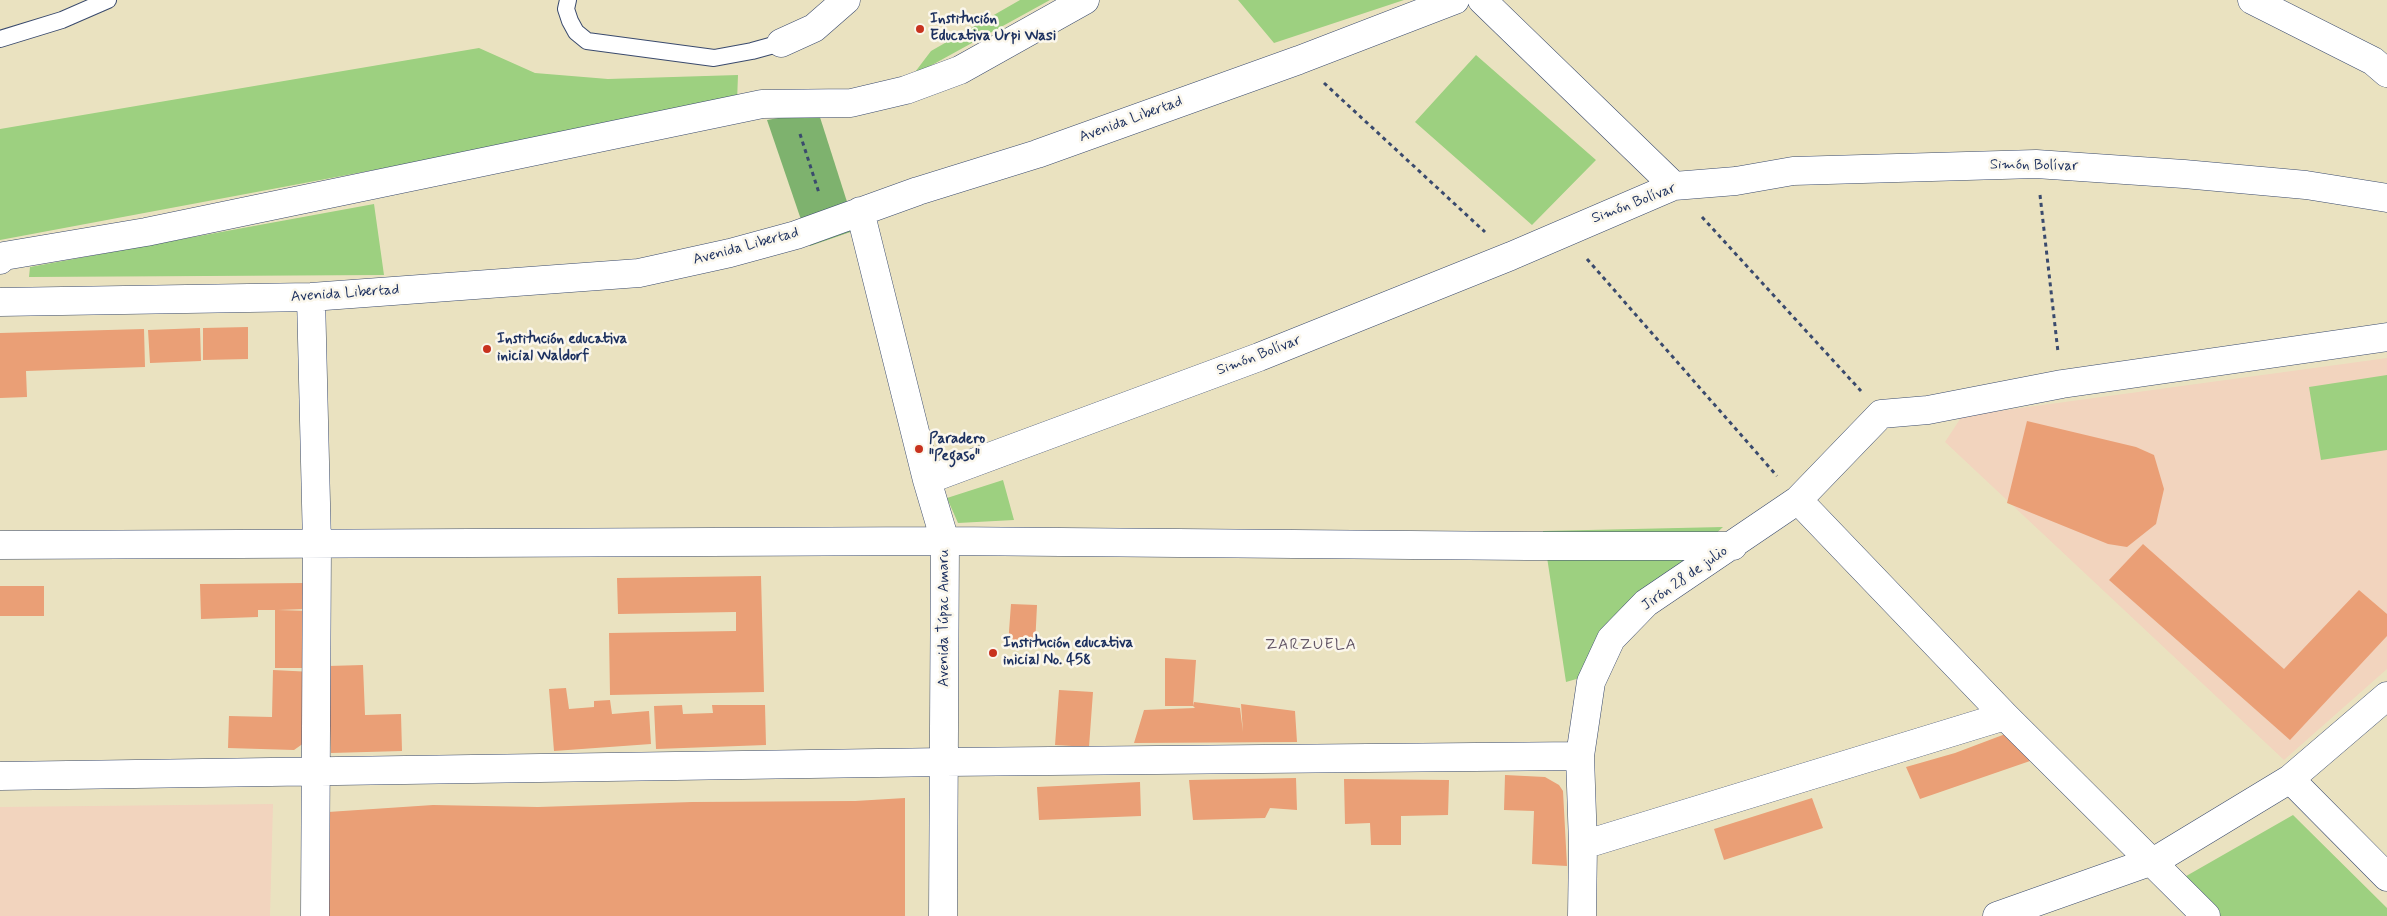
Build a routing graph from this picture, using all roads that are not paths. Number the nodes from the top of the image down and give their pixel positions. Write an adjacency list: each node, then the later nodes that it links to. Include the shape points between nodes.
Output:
1 (108, 0): 8 (lane, via 62,20)
2 (568, 0): 9 (lane, via 566,10 570,21 576,32 587,41 714,58)
3 (846, 0): 9 (street, via 814,28)
4 (1085, 0): 14 (street, via 960,70 906,90 851,103 762,104 146,232 4,256)
5 (1455, 0): 13 (street, Avenida Libertad, via 1037,154)
6 (1482, 0): 11 (street)
7 (2253, 0): 10 (street)
8 (0, 39)
9 (780, 43)
10 (2382, 63)
11 (1674, 186): 12 (street, Simón Bolívar, via 1736,181 1793,171 2036,164 2297,184); 18 (street, Simón Bolívar, via 1260,357)
12 (2387, 198)
13 (860, 211): 15 (street, Avenida Libertad, via 730,252 639,273); 18 (street, Avenida Túpac Amaru)
14 (0, 260)
15 (311, 298): 16 (street, Avenida Libertad); 21 (street)
16 (0, 302)
17 (2387, 337): 19 (street, Jirón 28 de julio, via 2062,384 1928,410 1881,414)
18 (927, 480): 20 (street, Avenida Túpac Amaru)
19 (1798, 500): 23 (street, Jirón 28 de julio); 25 (street)
20 (945, 541): 21 (street); 23 (street); 27 (street, Avenida Túpac Amaru)
21 (317, 544): 22 (street); 28 (street)
22 (0, 545)
23 (1733, 546): 26 (street, Jirón 28 de julio, via 1697,566 1646,602 1611,639 1591,682)
24 (2387, 696): 30 (street)
25 (2005, 716): 31 (street); 32 (street)
26 (1580, 756): 27 (street); 31 (street, Jirón 28 de julio)
27 (945, 762): 28 (street); 35 (street, Avenida Túpac Amaru)
28 (317, 772): 29 (street); 34 (street)
29 (0, 776)
30 (2290, 779): 32 (street); 33 (street)
31 (1583, 845): 36 (street, Jirón 28 de julio)
32 (2151, 862): 37 (street); 38 (street)
33 (2387, 877)
34 (315, 916)
35 (943, 916)
36 (1582, 916)
37 (1997, 916)
38 (2206, 916)

